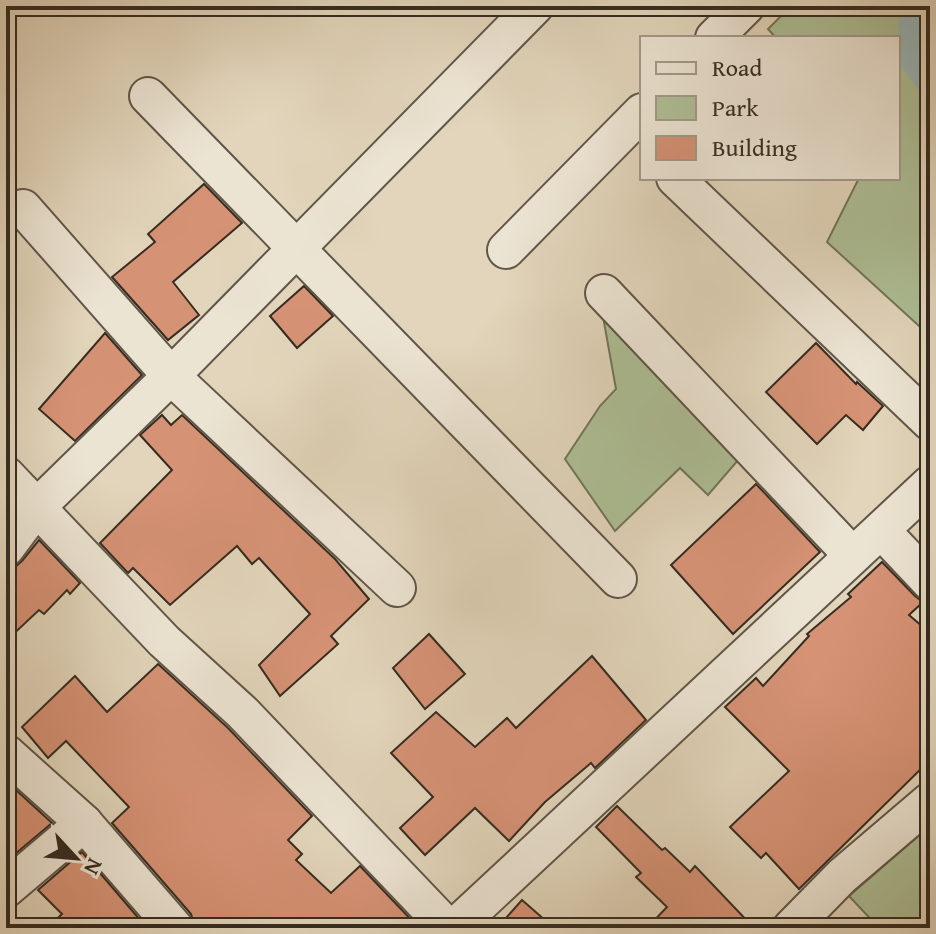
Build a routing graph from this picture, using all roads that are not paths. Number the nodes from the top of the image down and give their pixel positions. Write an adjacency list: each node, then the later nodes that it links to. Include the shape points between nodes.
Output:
1 (535, 6): 8 (street)
2 (746, 6): 3 (street)
3 (716, 36)
4 (148, 96): 8 (street)
5 (636, 129): 9 (street)
6 (677, 180): 12 (street)
7 (23, 208): 11 (street)
8 (297, 249): 11 (street); 19 (street)
9 (506, 250)
10 (604, 293): 18 (street)
11 (171, 376): 15 (street); 21 (street)
12 (930, 422)
13 (6, 475): 15 (street)
14 (930, 484): 16 (street)
15 (36, 508): 17 (street); 27 (street, via 164,641 243,713)
16 (881, 530): 18 (street); 20 (street)
17 (6, 548)
18 (852, 555): 28 (street)
19 (618, 579)
20 (930, 582)
21 (397, 588)
22 (6, 753): 24 (street)
23 (930, 801): 29 (street)
24 (84, 823): 25 (street); 26 (street)
25 (6, 889)
26 (175, 928)
27 (448, 928)
28 (454, 928)
29 (791, 928)

